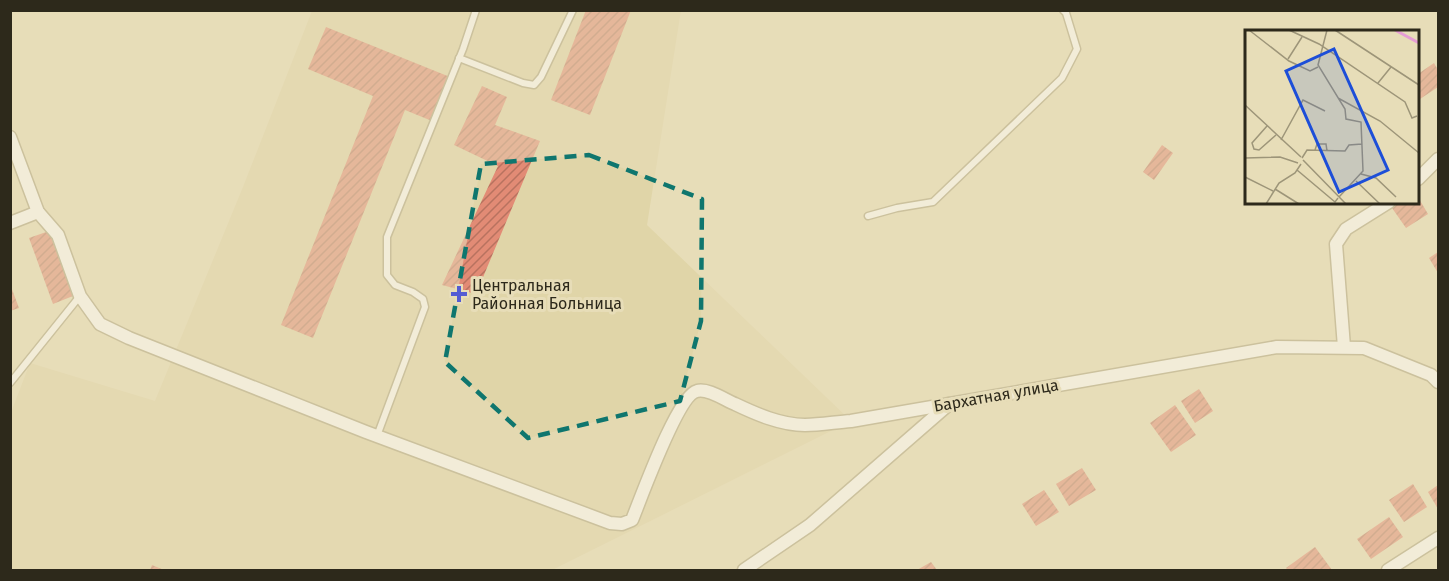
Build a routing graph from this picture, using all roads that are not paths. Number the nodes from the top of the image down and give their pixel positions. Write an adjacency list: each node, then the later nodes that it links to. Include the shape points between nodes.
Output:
1 (476, 10): 4 (lane)
2 (573, 10): 4 (lane, via 534,85)
3 (1063, 10): 10 (lane, via 1077,49 1062,78 933,202)
4 (459, 58): 17 (lane, via 387,237 387,275 395,285 423,299 425,307)
5 (10, 137): 9 (street)
6 (1438, 159): 7 (street)
7 (1419, 177)
8 (1386, 204): 13 (street, via 1346,229 1335,244)
9 (38, 212): 11 (street); 12 (street, via 58,235)
10 (868, 216)
11 (10, 224)
12 (80, 296): 15 (lane); 17 (street, via 100,324 129,338)
13 (1344, 347): 14 (street, Бархатная улица, via 1364,348 1431,375); 16 (street, Бархатная улица, via 1277,347)
14 (1438, 382)
15 (10, 383)
16 (950, 403): 17 (street, Бархатная улица, via 851,421 803,425 774,419 705,391 696,391 684,400 632,520 622,524 601,520); 19 (street, via 810,525)
17 (377, 436)
18 (1438, 538): 20 (street)
19 (744, 570)
20 (1388, 570)

